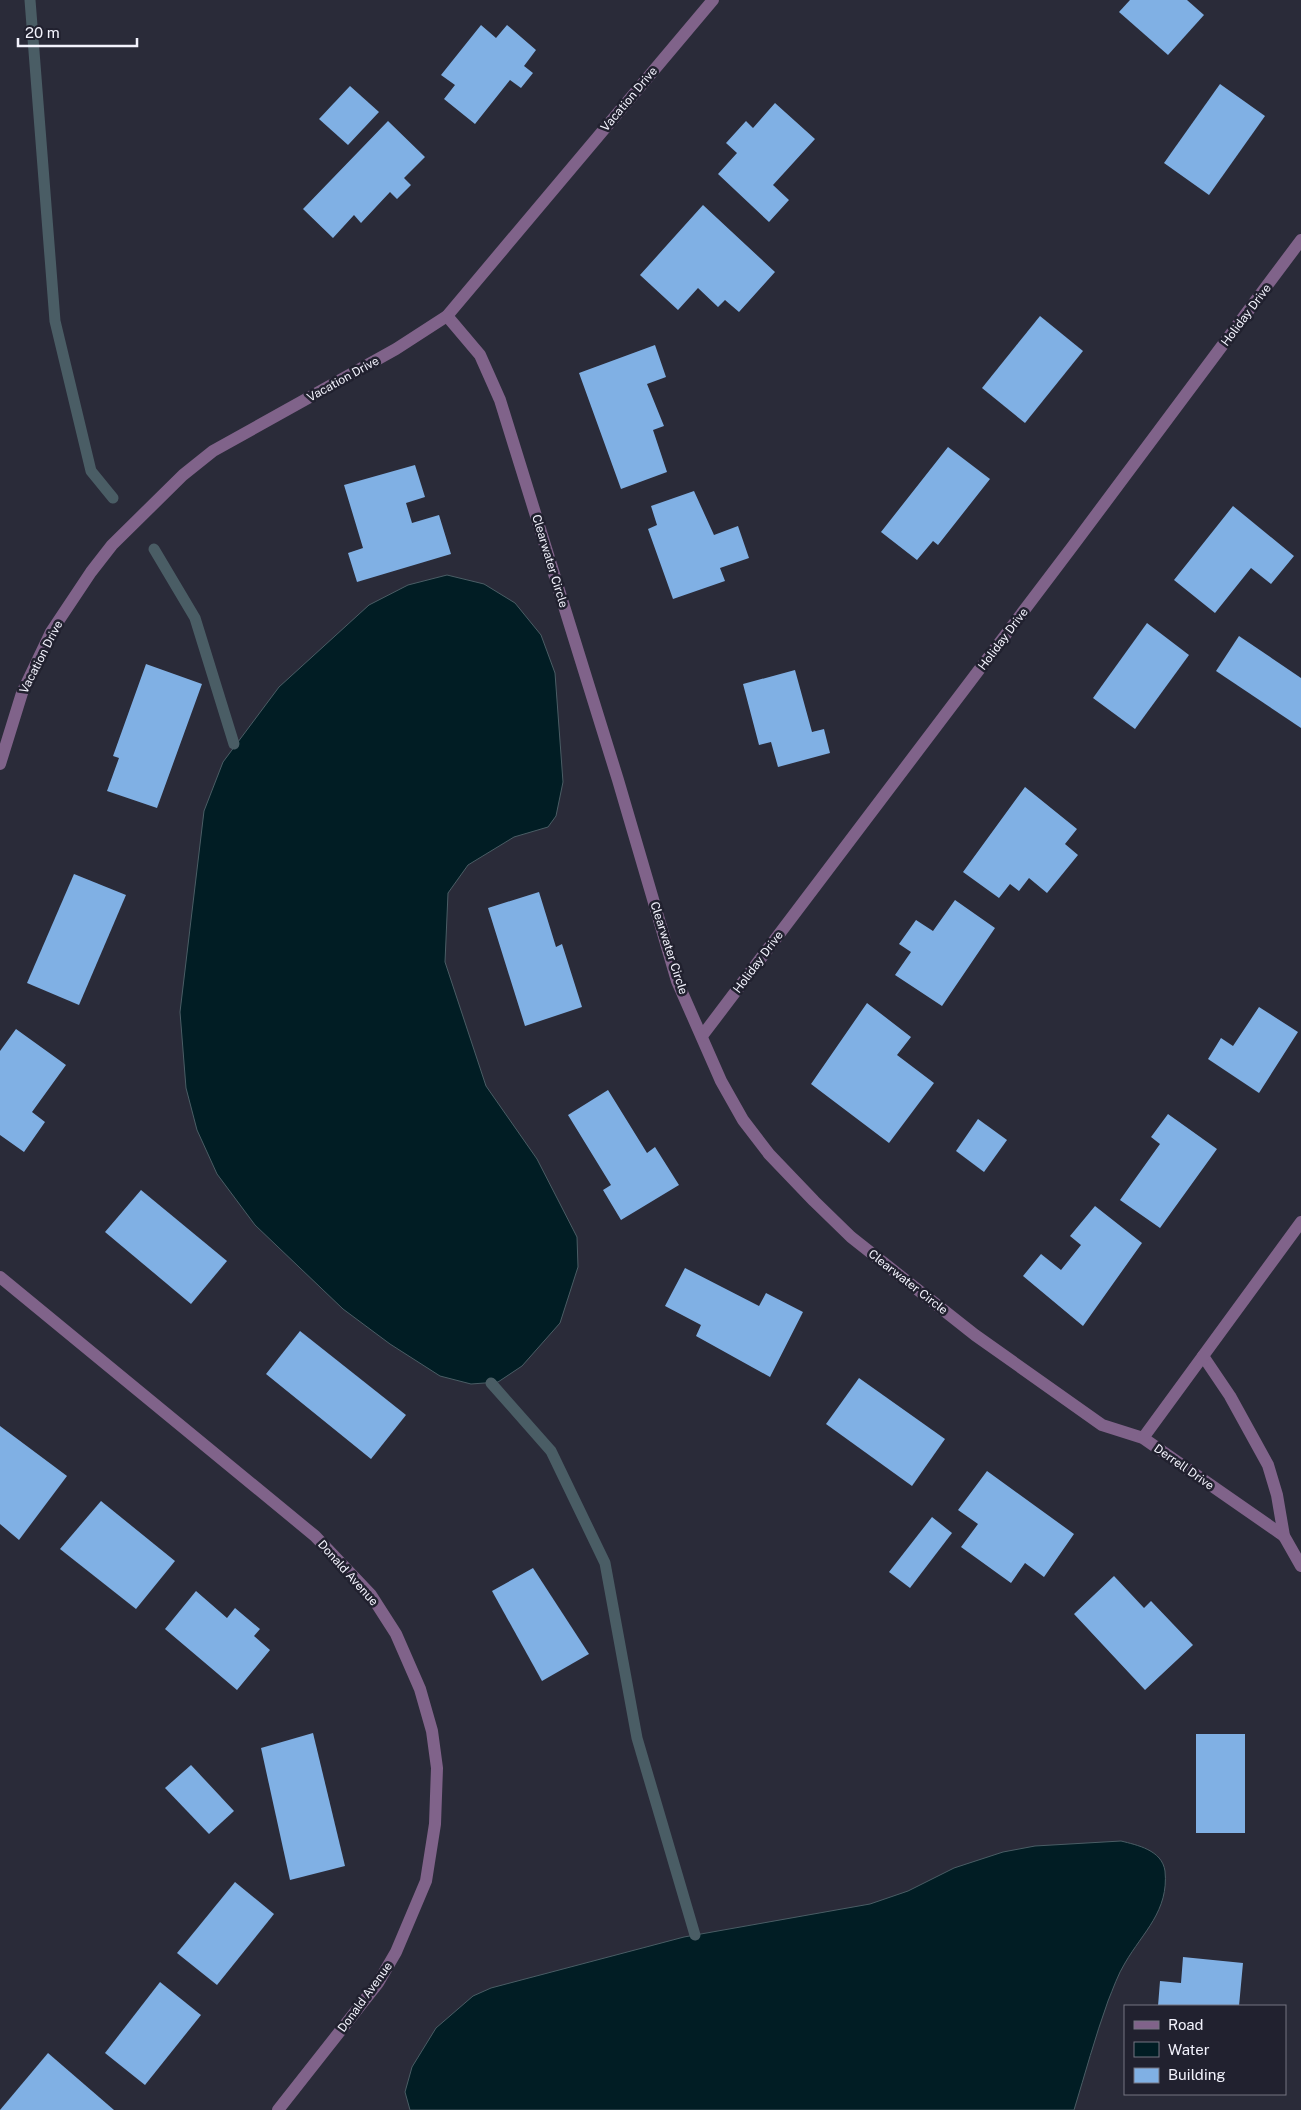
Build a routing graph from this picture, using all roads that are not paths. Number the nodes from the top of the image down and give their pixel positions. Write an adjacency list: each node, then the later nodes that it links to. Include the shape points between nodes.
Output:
1 (713, 0): 3 (street, Vacation Drive)
2 (1301, 240): 5 (street, Holiday Drive)
3 (448, 316): 4 (street, Vacation Drive, via 396,350 213,452 182,475 112,544 51,632 22,693); 5 (street, Clearwater Circle, via 480,355 500,400 677,981)
4 (0, 764)
5 (702, 1036): 9 (street, Clearwater Circle, via 742,1120 782,1167 851,1237 975,1335 1102,1425)
6 (1301, 1222): 8 (street, Derrell Drive)
7 (0, 1277): 12 (street, Donald Avenue, via 315,1536 371,1595 396,1634 420,1689 432,1731 437,1768 435,1824 426,1881 396,1952 378,1983)
8 (1202, 1356): 9 (street, Derrell Drive); 10 (street, Derrell Drive, via 1230,1396 1268,1464)
9 (1143, 1438): 10 (street, Derrell Drive)
10 (1284, 1536): 11 (street, Derrell Drive)
11 (1301, 1566)
12 (278, 2110)

